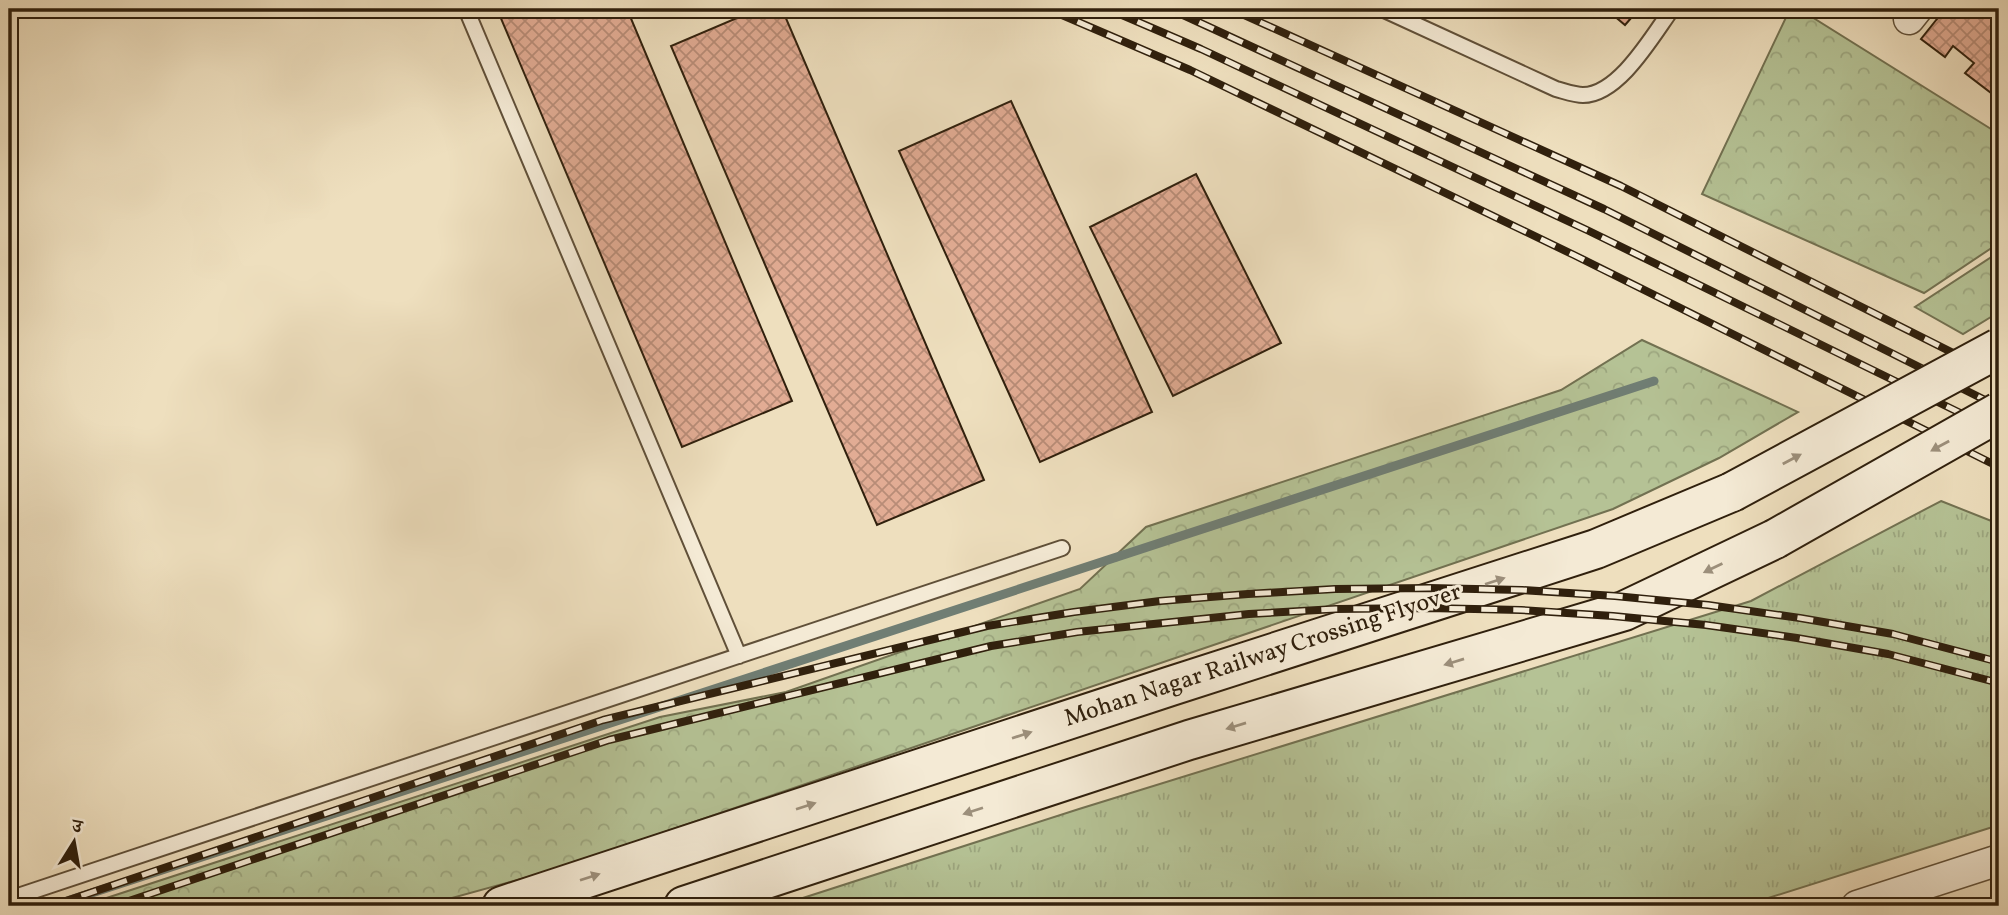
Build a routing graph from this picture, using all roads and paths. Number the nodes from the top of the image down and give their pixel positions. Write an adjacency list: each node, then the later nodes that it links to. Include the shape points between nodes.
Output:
1 (466, 9): 7 (lane)
2 (1382, 9): 3 (lane, via 1556,89 1584,95 1607,89 1622,76)
3 (1672, 9)
4 (1999, 348): 10 (main road, Mohan Nagar Railway Crossing Flyover, one-way to 4, bridge, via 1596,549 1732,492)
5 (1999, 412): 11 (main road, one-way to 11, bridge, via 1775,539 1624,611 1189,740)
6 (1062, 548): 7 (lane)
7 (739, 656): 9 (lane)
8 (1999, 860): 12 (street)
9 (9, 899)
10 (502, 906)
11 (684, 906)
12 (1857, 906)

